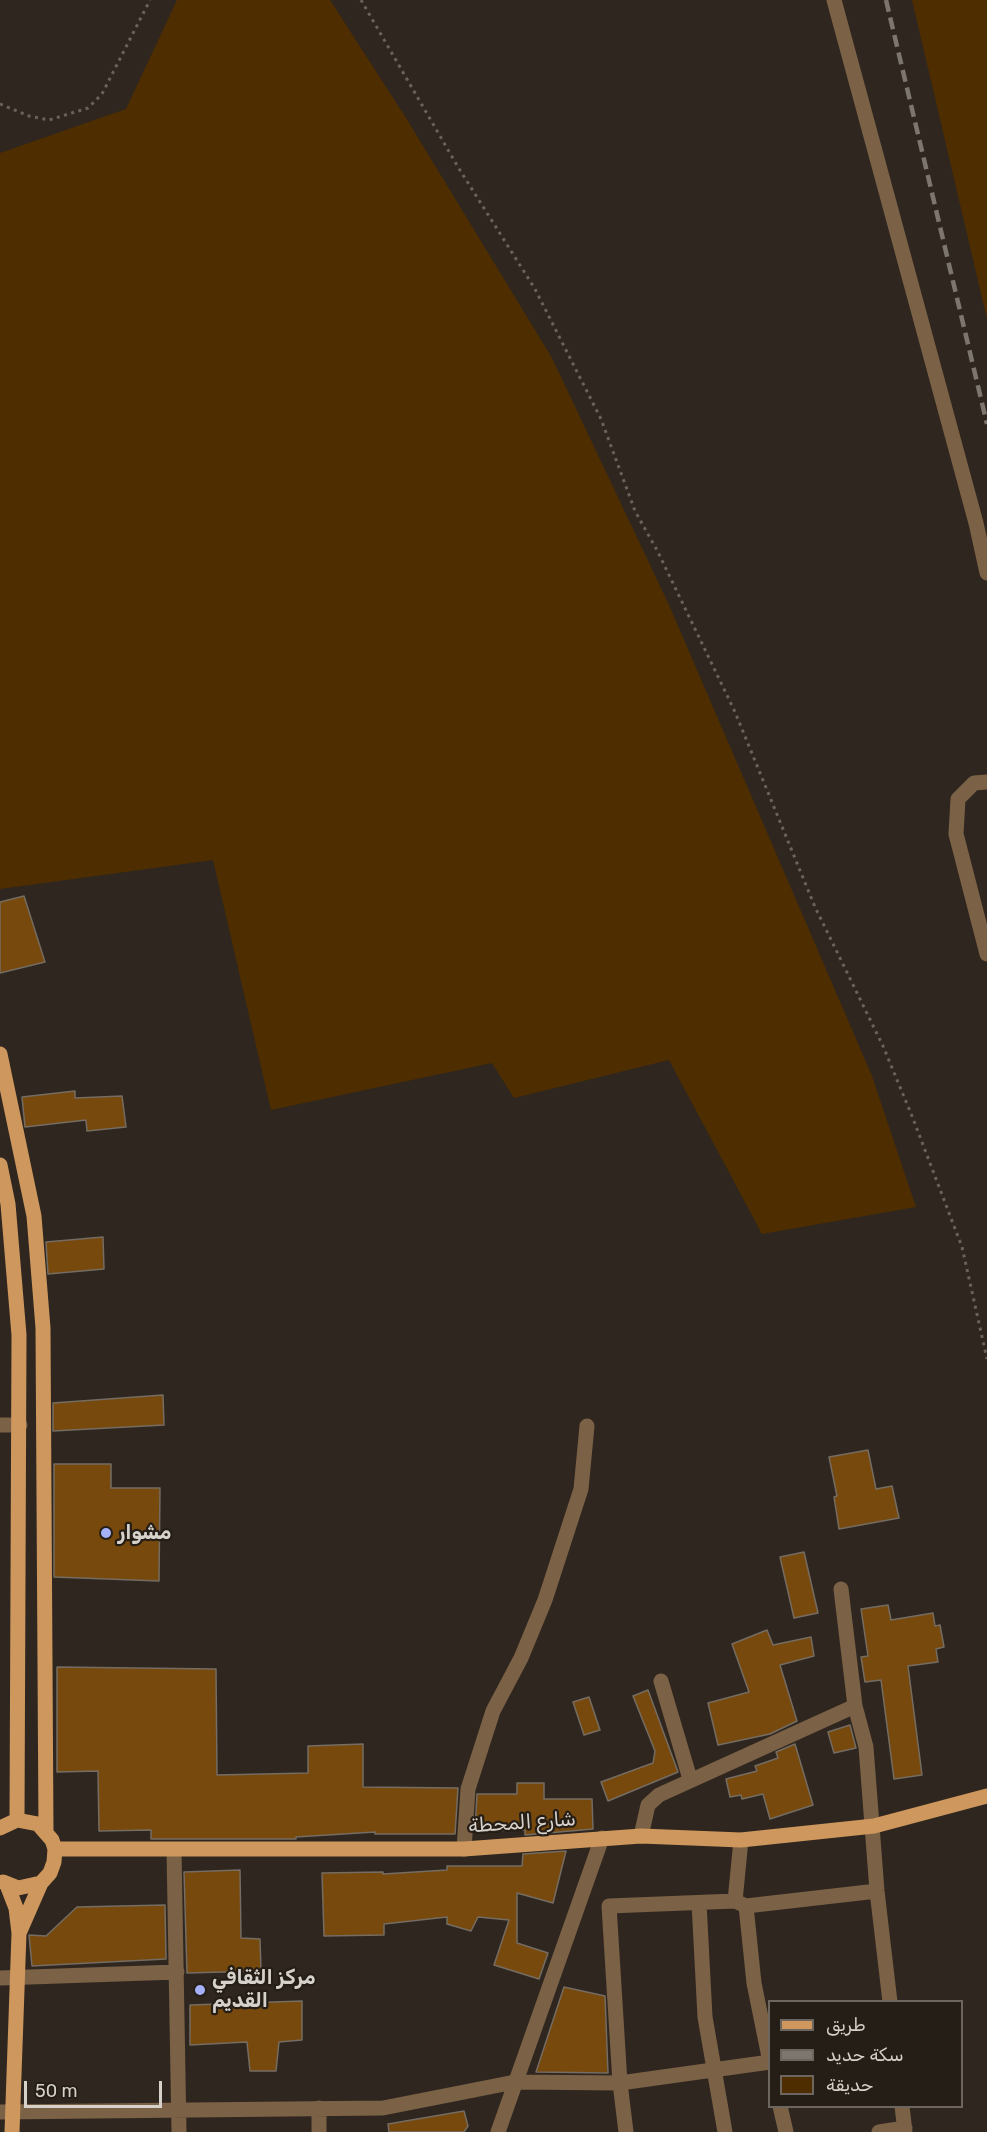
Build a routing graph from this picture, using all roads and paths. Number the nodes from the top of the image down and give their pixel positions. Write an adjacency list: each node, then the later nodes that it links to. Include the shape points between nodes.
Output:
1 (150, 0): 4 (path, via 102,94 88,108 49,120)
2 (361, 0): 11 (path, via 458,167 535,289 601,420 635,511 735,712 815,907 883,1046 912,1116 962,1247)
3 (834, 0): 5 (street)
4 (0, 104)
5 (987, 573)
6 (987, 782): 7 (street, via 974,783 958,800 956,834)
7 (987, 954)
8 (0, 1054): 23 (main road, via 34,1216 43,1328)
9 (0, 1165): 10 (main road)
10 (4, 1204): 13 (main road, via 19,1335)
11 (987, 1359)
12 (0, 1425): 13 (street)
13 (20, 1425): 20 (main road)
14 (587, 1426): 27 (street, via 581,1489 568,1533 521,1658 493,1711 468,1789)
15 (841, 1589): 17 (street)
16 (661, 1681): 18 (street)
17 (855, 1706): 18 (street); 21 (street, via 866,1747)
18 (690, 1779): 24 (street, via 648,1805)
19 (987, 1796): 21 (main road, شارع المحطة)
20 (17, 1820): 22 (main road); 23 (main road, via 38,1824)
21 (874, 1826): 26 (main road, شارع المحطة); 32 (street)
22 (0, 1828)
23 (46, 1831): 28 (main road)
24 (641, 1836): 25 (main road, شارع المحطة); 26 (main road, شارع المحطة)
25 (602, 1838): 27 (main road, شارع المحطة); 43 (street)
26 (741, 1839): 34 (street)
27 (464, 1849): 29 (main road, شارع المحطة)
28 (55, 1850): 29 (main road, شارع المحطة); 30 (main road, via 50,1874)
29 (174, 1850): 36 (street)
30 (41, 1882): 31 (main road, via 30,1887); 35 (main road)
31 (3, 1883): 35 (main road, via 16,1908)
32 (877, 1891): 34 (street); 39 (street)
33 (699, 1903): 34 (street); 42 (street, via 705,2018); 44 (street, via 609,1906)
34 (741, 1904): 40 (street)
35 (19, 1933): 37 (main road)
36 (177, 1972): 37 (street); 48 (street)
37 (16, 1977): 38 (street); 49 (main road)
38 (0, 1978)
39 (890, 2000)
40 (768, 2052)
41 (768, 2062): 42 (street)
42 (713, 2070): 44 (street); 56 (street)
43 (515, 2082): 44 (street); 45 (street, via 383,2108); 54 (street)
44 (620, 2083): 55 (street)
45 (319, 2108): 48 (street); 53 (street)
46 (780, 2108): 57 (street)
47 (902, 2108): 50 (street)
48 (179, 2110): 49 (street); 52 (street)
49 (6, 2112): 51 (main road)
50 (905, 2130): 58 (street)
51 (12, 2132)
52 (179, 2132)
53 (319, 2132)
54 (498, 2132)
55 (626, 2132)
56 (725, 2132)
57 (786, 2132)
58 (879, 2132)

